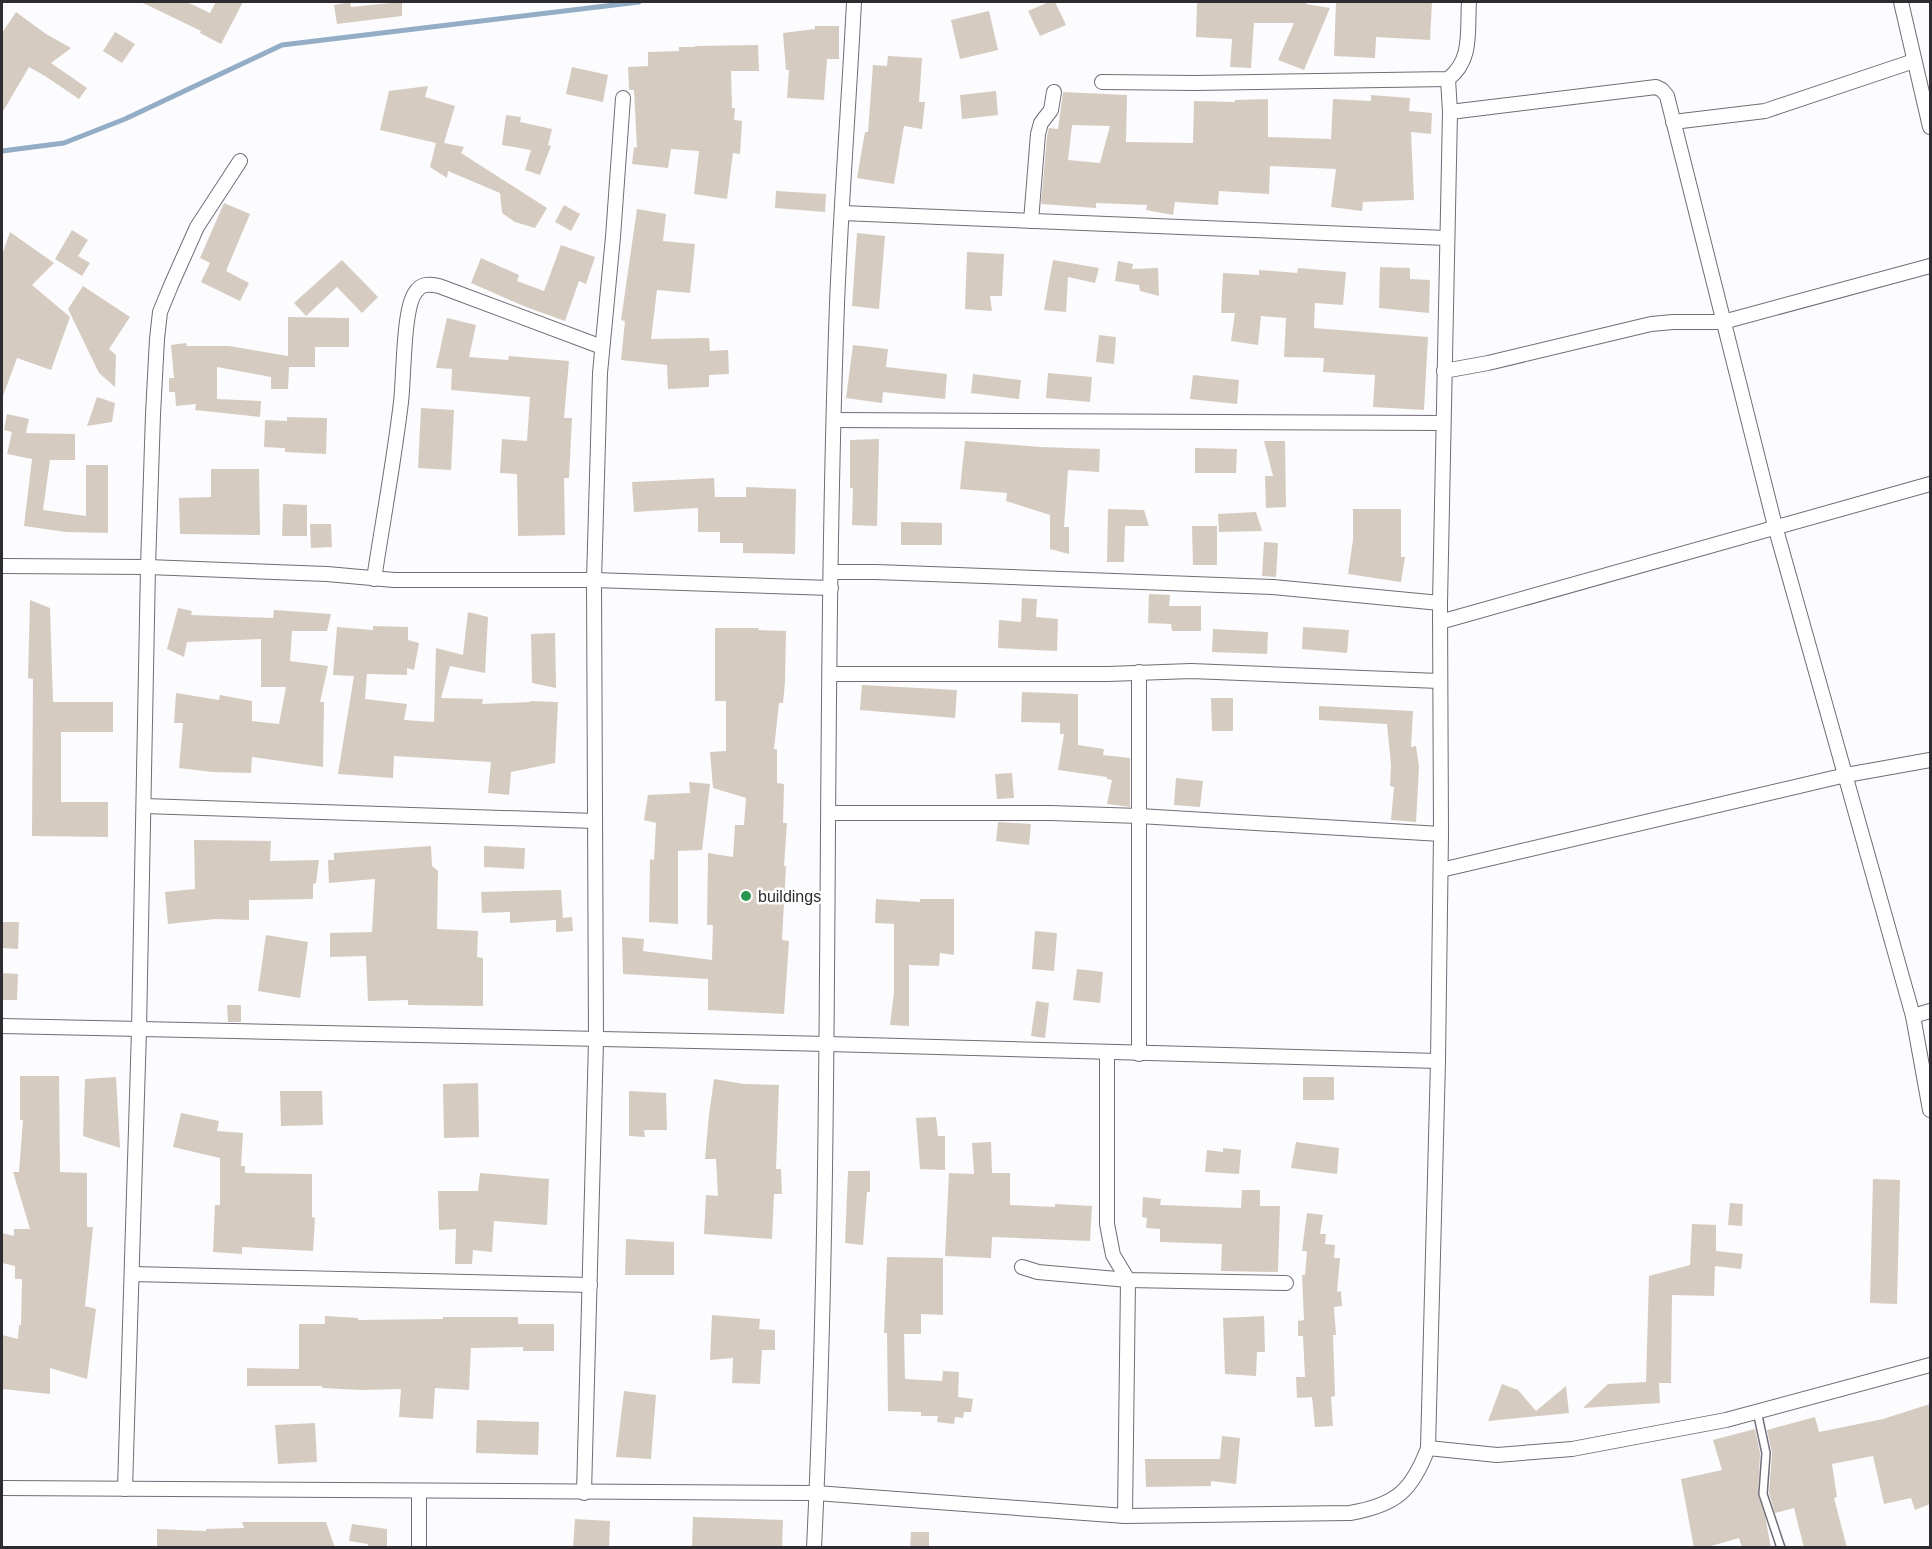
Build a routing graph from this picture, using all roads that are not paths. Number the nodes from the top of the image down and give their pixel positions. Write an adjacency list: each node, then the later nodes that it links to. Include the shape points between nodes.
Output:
1 (854, 2): 13 (street)
2 (1469, 2): 5 (street, via 1465,58)
3 (1901, 2): 4 (street)
4 (1914, 61): 10 (street, via 1756,114); 11 (street)
5 (1448, 79): 6 (street); 9 (street)
6 (1102, 82)
7 (1054, 92): 14 (street, via 1051,110 1038,134)
8 (623, 98): 18 (street)
9 (1450, 112): 10 (street, via 1656,87 1667,96); 15 (street)
10 (1672, 122): 17 (street)
11 (1930, 127)
12 (240, 161): 25 (street, via 197,227 160,312)
13 (842, 213): 14 (street); 20 (street)
14 (1031, 221): 15 (street)
15 (1446, 238): 19 (street)
16 (1930, 266): 17 (street)
17 (1723, 322): 19 (street, via 1651,324); 23 (street)
18 (602, 347): 27 (street, via 439,286 420,286 408,312 401,402); 28 (street)
19 (1444, 371): 21 (street)
20 (835, 420): 21 (street); 26 (street)
21 (1443, 423): 30 (street)
22 (1930, 484): 23 (street)
23 (1775, 526): 31 (street); 36 (street)
24 (2, 566): 25 (street)
25 (148, 567): 27 (street); 37 (street)
26 (832, 572): 29 (street); 30 (street, via 1273,587)
27 (375, 579): 28 (street)
28 (594, 580): 29 (street); 40 (street)
29 (831, 588): 33 (street)
30 (1440, 603): 31 (street)
31 (1440, 622): 34 (street)
32 (1139, 672): 33 (street); 34 (street); 39 (street)
33 (831, 674): 38 (street)
34 (1439, 681): 41 (street)
35 (1930, 760): 36 (street)
36 (1846, 775): 42 (street); 44 (street)
37 (144, 806): 40 (street); 46 (street)
38 (830, 813): 39 (street); 48 (street)
39 (1139, 816): 41 (street); 50 (street)
40 (595, 821): 47 (street)
41 (1441, 834): 42 (street)
42 (1441, 870): 51 (street)
43 (1930, 1011): 44 (street)
44 (1913, 1016): 52 (street)
45 (2, 1026): 46 (street)
46 (139, 1030): 47 (street); 54 (street)
47 (596, 1041): 48 (street); 57 (street)
48 (828, 1044): 49 (street); 65 (street)
49 (1107, 1053): 50 (street); 55 (street, via 1107,1224 1113,1255)
50 (1139, 1054): 51 (street)
51 (1438, 1061): 60 (street)
52 (1930, 1110)
53 (1022, 1267): 55 (street, via 1038,1272)
54 (132, 1274): 57 (street); 62 (street)
55 (1128, 1280): 56 (street); 66 (street)
56 (1286, 1283)
57 (590, 1285): 64 (street)
58 (1930, 1365): 59 (street)
59 (1757, 1411): 60 (street, via 1572,1449 1497,1455); 69 (lane, via 1766,1454 1763,1494)
60 (1428, 1448): 66 (street, via 1420,1472 1410,1484 1390,1502 1372,1509 1350,1513)
61 (2, 1488): 62 (street)
62 (125, 1489): 63 (street)
63 (418, 1491): 64 (street); 67 (street)
64 (585, 1492): 65 (street)
65 (816, 1493): 66 (street); 68 (street)
66 (1125, 1516)
67 (419, 1548)
68 (814, 1548)
69 (1782, 1548)

